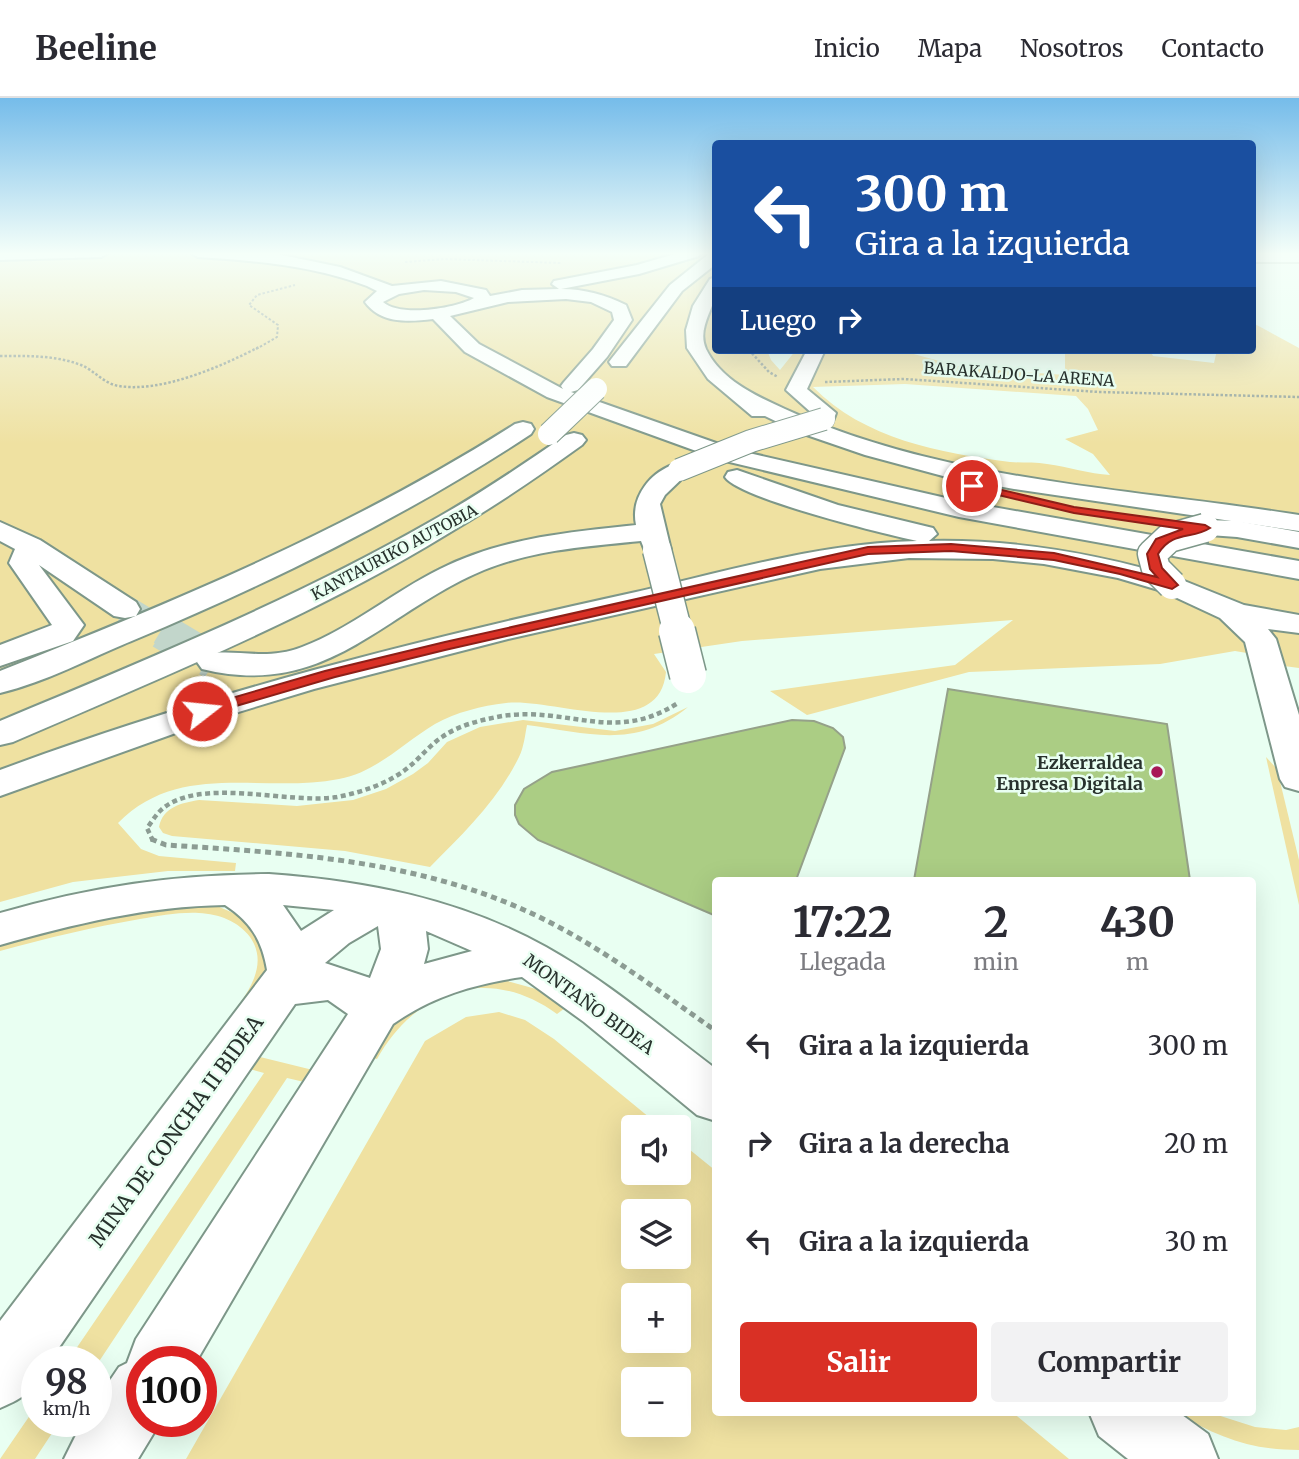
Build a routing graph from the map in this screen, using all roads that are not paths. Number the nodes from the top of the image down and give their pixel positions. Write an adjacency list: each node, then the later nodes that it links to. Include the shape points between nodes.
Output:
1 (441, 317): 8 (main road, via 472,348)
2 (622, 317): 8 (main road, via 614,334)
3 (653, 317): 11 (main road, KANTAURIKO AUTOBIA, bridge, via 596,389)
4 (677, 317): 6 (main road)
5 (698, 317): 10 (main road, via 696,348 715,375)
6 (664, 335)
7 (814, 354): 17 (main road, bridge, via 796,390 825,413 824,419 679,470 657,487 646,504)
8 (563, 389): 11 (main road); 12 (main road, via 782,460 898,484); 19 (main road, via 618,429 804,505 876,525); 20 (main road, via 624,419 729,454 876,491)
9 (621, 395): 11 (main road, KANTAURIKO AUTOBIA)
10 (740, 396): 12 (main road, via 799,432 872,460); 13 (main road, via 840,441 909,461 1055,488)
11 (549, 434): 28 (main road, via 265,572); 29 (main road, KANTAURIKO AUTOBIA, via 458,495 345,557); 30 (main road, KANTAURIKO AUTOBIA, via 487,502 364,571)
12 (1074, 510): 14 (main road)
13 (1299, 523)
14 (1205, 528): 16 (main road, via 1237,528); 21 (main road, bridge, via 1178,533 1160,542 1152,554 1156,569)
15 (0, 530): 18 (main road)
16 (1299, 540)
17 (654, 541): 26 (main road, via 611,536 501,554 453,573 331,646 288,663 244,666); 27 (main road, bridge)
18 (30, 546): 22 (main road); 25 (main road, via 23,563 68,625 62,634)
19 (1054, 556): 21 (main road); 32 (main road, via 909,547 820,560 330,674 177,719)
20 (1299, 570)
21 (1172, 585): 23 (main road)
22 (125, 609)
23 (1232, 613): 24 (main road); 31 (main road, via 1260,639)
24 (1299, 624)
25 (0, 656)
26 (214, 662)
27 (688, 676)
28 (0, 683)
29 (0, 706)
30 (0, 734)
31 (1299, 779)
32 (0, 784)
33 (234, 890): 34 (main road, MONTAÑO BIDEA, via 292,890); 35 (main road, MONTAÑO BIDEA, via 130,898); 37 (main road, via 258,904 275,923 289,957)
34 (386, 904): 36 (main road, MONTAÑO BIDEA, via 461,926); 37 (main road, MINA DE CONCHA II BIDEA, via 324,935); 38 (main road, via 402,927 405,948)
35 (0, 929)
36 (528, 959): 38 (main road, via 435,976); 39 (main road, MONTAÑO BIDEA)
37 (284, 982): 38 (main road, via 336,981); 41 (main road, MINA DE CONCHA II BIDEA)
38 (376, 1010): 40 (main road)
39 (712, 1096)
40 (169, 1346)
41 (0, 1376)
42 (126, 1416): 44 (main road)
43 (1128, 1416): 45 (main road)
44 (99, 1459)
45 (1183, 1459)

